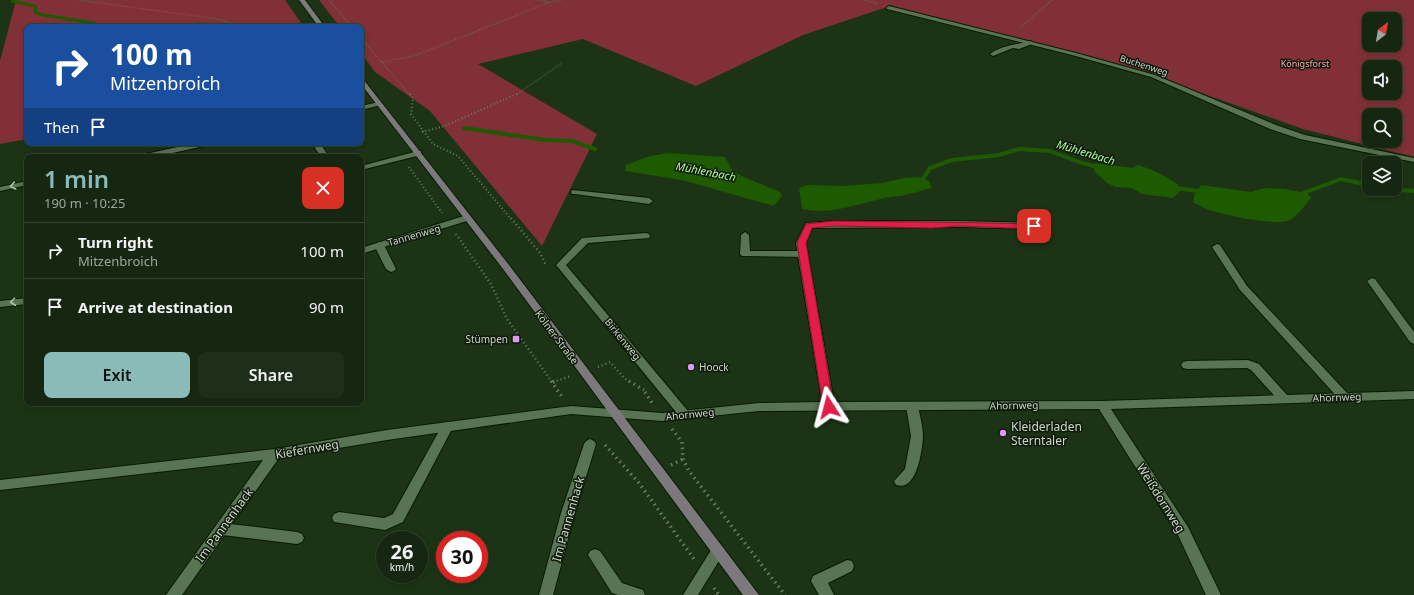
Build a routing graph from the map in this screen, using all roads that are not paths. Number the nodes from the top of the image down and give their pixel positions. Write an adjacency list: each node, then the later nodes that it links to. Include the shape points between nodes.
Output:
1 (302, 0): 3 (main road)
2 (889, 8): 4 (street, Buchenweg)
3 (320, 24)
4 (1030, 43): 5 (street, via 1019,47 1012,46); 14 (street, Buchenweg, via 1153,76 1273,127 1303,137)
5 (993, 54)
6 (364, 84): 7 (main road, Kölner Straße)
7 (379, 104): 8 (street); 11 (main road, Kölner Straße)
8 (364, 107)
9 (193, 146): 12 (street)
10 (319, 148): 13 (street)
11 (417, 152): 15 (street); 16 (street); 21 (main road, Kölner Straße)
12 (157, 154)
13 (322, 154)
14 (1414, 160)
15 (364, 163)
16 (364, 167)
17 (24, 184): 18 (street, one-way to 18)
18 (0, 189)
19 (575, 192): 20 (street)
20 (649, 201)
21 (467, 218): 25 (street, Tannenweg); 41 (main road, Kölner Straße)
22 (1034, 226): 28 (street, via 809,225 801,243)
23 (744, 235): 28 (street, via 745,254)
24 (646, 236): 42 (street, Birkenweg, via 585,240 556,266 617,331)
25 (379, 245): 27 (street, Tannenweg); 29 (street)
26 (1217, 247): 36 (street, via 1243,288)
27 (364, 250)
28 (803, 254): 40 (street)
29 (391, 269)
30 (1372, 281): 33 (street)
31 (24, 301): 32 (street, one-way to 32)
32 (0, 304)
33 (1414, 340)
34 (1188, 365): 37 (street, via 1248,364 1255,368)
35 (1414, 395): 36 (street, Ahornweg)
36 (1344, 397): 37 (street, Ahornweg)
37 (1284, 399): 38 (street, Ahornweg)
38 (1102, 404): 39 (street, Ahornweg); 60 (street, Weißdornweg, via 1183,531)
39 (912, 406): 40 (street, Ahornweg); 46 (street, via 917,436 911,471)
40 (829, 407): 42 (street, Ahornweg, via 759,407)
41 (614, 413): 42 (street, Ahornweg, via 662,417); 43 (street, Kiefernweg, via 571,410); 51 (main road, Kölner Straße)
42 (684, 414)
43 (447, 427): 45 (street, Kiefernweg); 48 (street, via 398,518 385,524)
44 (597, 444): 55 (street, Im Pannenhack, via 568,514)
45 (275, 454): 47 (street, Kiefernweg); 49 (street, Im Pannenhack)
46 (901, 481)
47 (0, 485)
48 (340, 518)
49 (222, 529): 50 (street); 54 (street, Im Pannenhack)
50 (298, 538)
51 (718, 550): 57 (street); 58 (main road, Kölner Straße)
52 (595, 555): 56 (street, via 617,588)
53 (847, 566): 59 (street, via 818,581)
54 (173, 595)
55 (546, 595)
56 (638, 595)
57 (690, 595)
58 (752, 595)
59 (827, 595)
60 (1214, 595)

